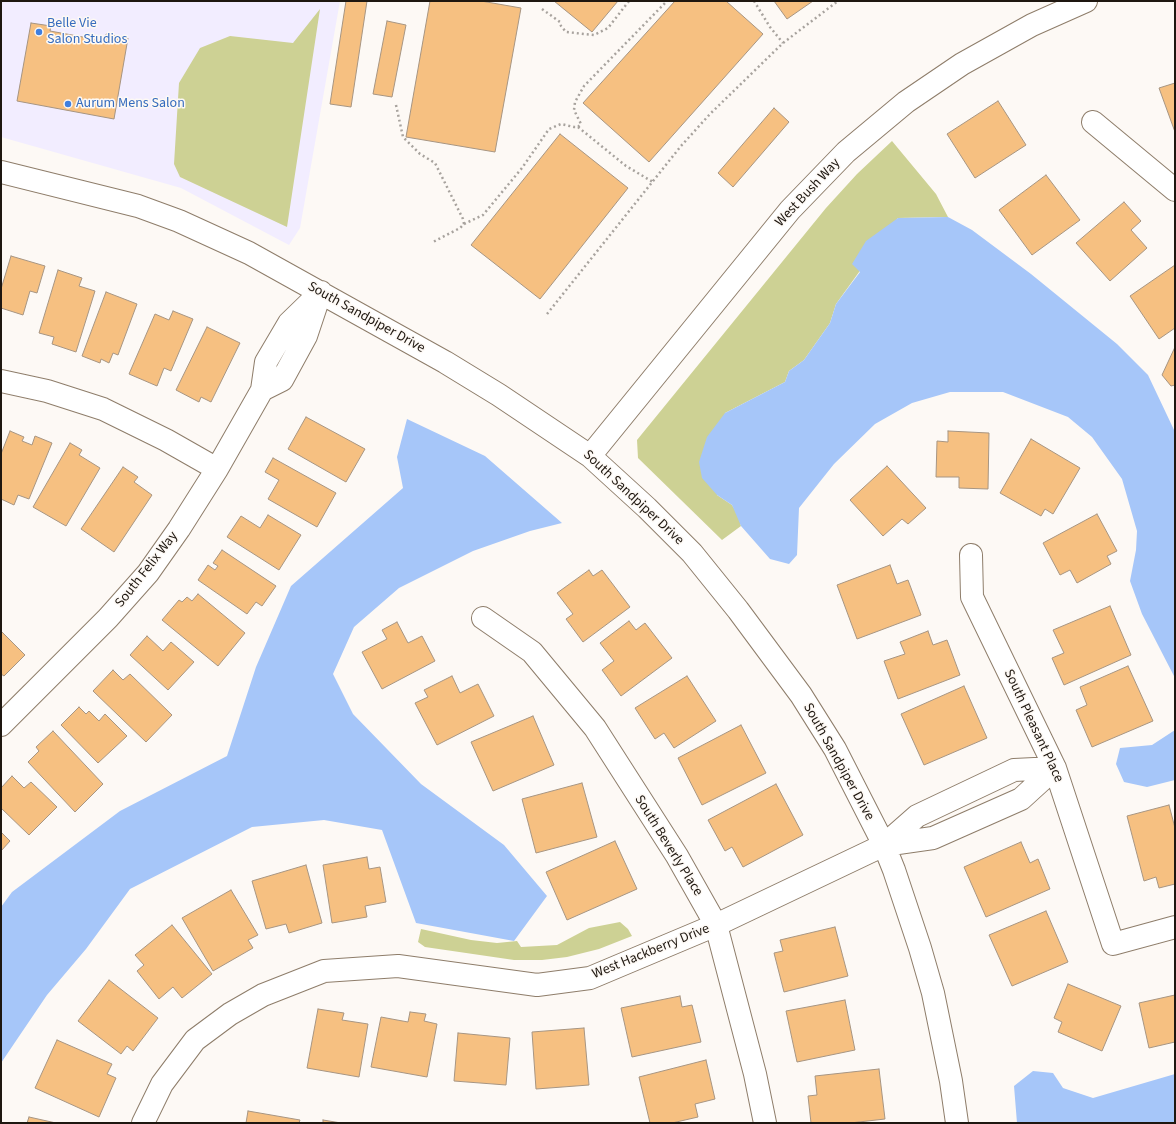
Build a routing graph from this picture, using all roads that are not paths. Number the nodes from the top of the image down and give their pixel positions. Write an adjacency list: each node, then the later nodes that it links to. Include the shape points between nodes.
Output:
1 (1086, 1): 7 (street, West Bush Way, via 1032,25 962,64 906,102 846,152 790,210)
2 (1093, 122): 4 (street)
3 (1, 172): 5 (street, South Sandpiper Drive, via 138,206 179,221 249,253)
4 (1175, 190)
5 (321, 292): 7 (street, South Sandpiper Drive, via 472,379); 8 (street, South Felix Way, via 289,323 266,362 262,390)
6 (1, 381): 8 (street, via 47,390 103,409)
7 (590, 456): 13 (street, South Sandpiper Drive, via 692,553 774,656 835,749)
8 (217, 469): 11 (street, South Felix Way, via 148,573 108,618)
9 (971, 555): 12 (street, South Pleasant Place, via 972,597)
10 (483, 618): 14 (street, South Beverly Place, via 532,652 595,728 677,856)
11 (1, 724)
12 (1055, 768): 13 (street, West Hackberry Drive, via 1021,799 933,838); 13 (street, West Hackberry Drive, via 1014,770 917,816); 15 (street, South Pleasant Place, via 1113,944)
13 (884, 845): 14 (street, West Hackberry Drive); 18 (street, South Sandpiper Drive, via 933,993)
14 (716, 925): 16 (street, West Hackberry Drive, via 590,978 537,985 398,966 324,971 264,995 230,1014 195,1040 162,1084); 17 (street, South Beverly Place, via 755,1074)
15 (1175, 928)
16 (143, 1123)
17 (765, 1123)
18 (957, 1123)

